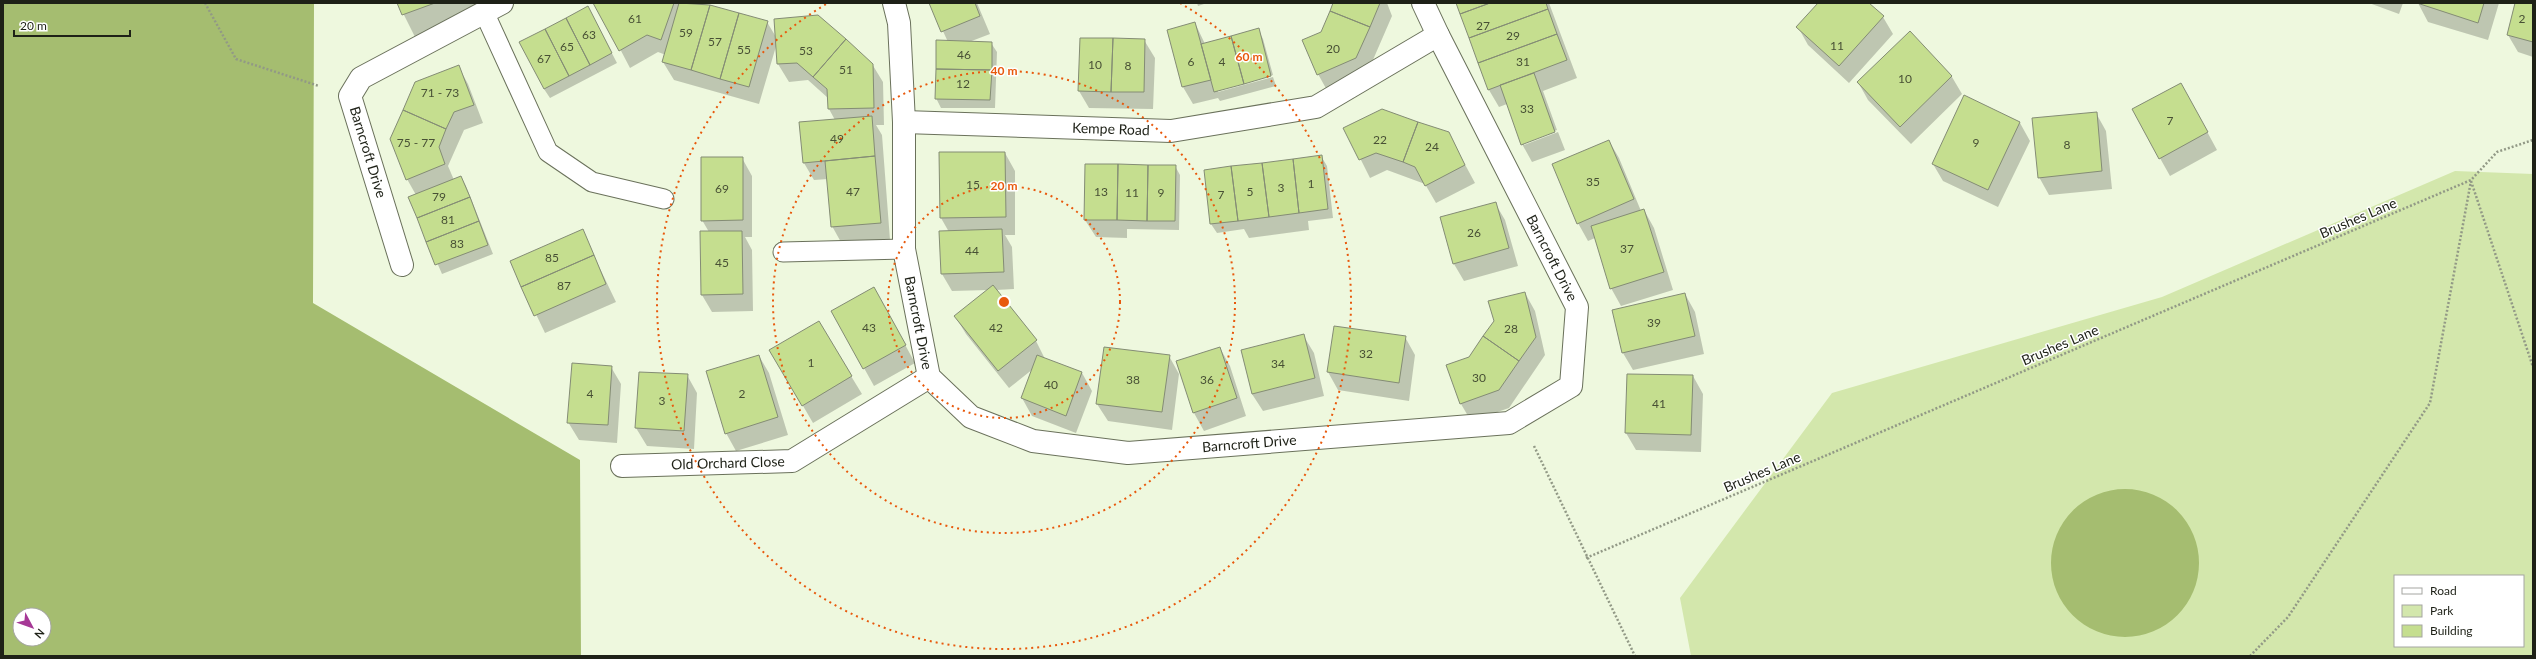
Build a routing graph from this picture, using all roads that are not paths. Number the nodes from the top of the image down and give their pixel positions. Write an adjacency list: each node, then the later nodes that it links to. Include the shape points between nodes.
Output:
1 (894, 3): 5 (street, Barncroft Drive, via 899,23)
2 (1423, 3): 4 (street, Barncroft Drive)
3 (493, 8): 6 (lane, via 548,152 592,182); 9 (street, Barncroft Drive, via 362,78 350,96)
4 (1438, 35): 5 (street, Kempe Road, via 1316,107 1171,131); 10 (street, Barncroft Drive, via 1577,307 1571,386 1509,424 1128,453 1033,442 971,417)
5 (904, 122): 7 (street, Barncroft Drive)
6 (664, 199)
7 (904, 249): 8 (lane); 10 (street, Barncroft Drive)
8 (783, 252)
9 (402, 266)
10 (929, 377): 11 (street, Old Orchard Close, via 792,461)
11 (622, 466)

